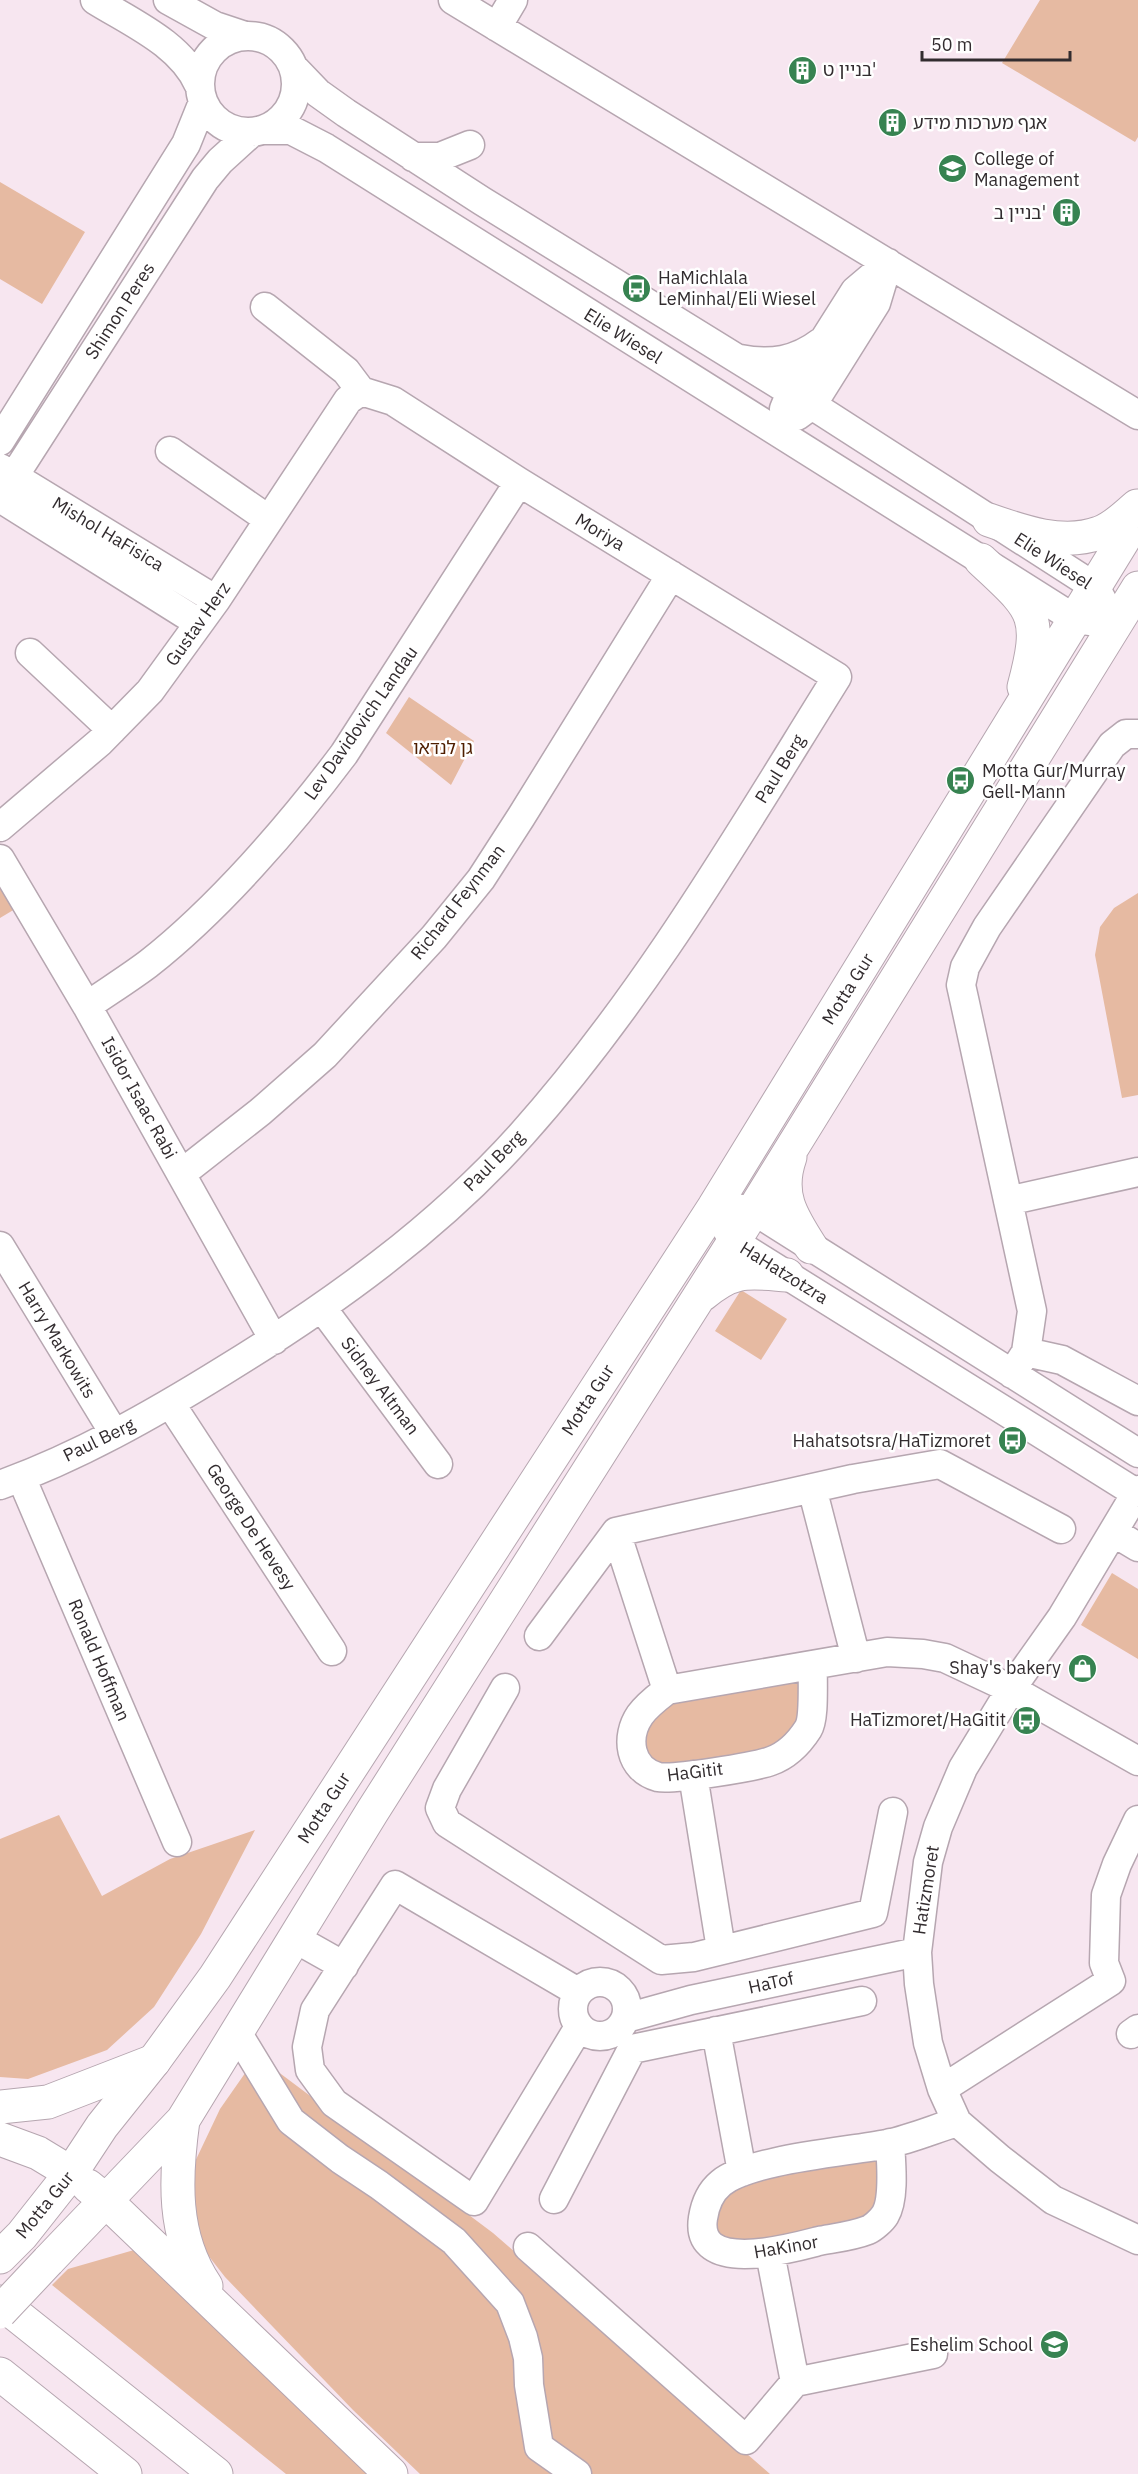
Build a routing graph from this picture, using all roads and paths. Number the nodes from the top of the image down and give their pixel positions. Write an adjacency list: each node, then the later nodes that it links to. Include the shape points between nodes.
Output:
1 (95, 0): 8 (street, via 179,56 193,71)
2 (168, 0): 6 (street, via 215,26)
3 (453, 0): 5 (street)
4 (513, 0): 5 (street)
5 (497, 27): 12 (street)
6 (245, 36): 7 (street, via 272,42); 8 (street, via 228,40 207,58 201,74)
7 (294, 68): 9 (street, via 296,89 288,112 280,121); 10 (street, Elie Wiesel, via 318,93)
8 (201, 94): 9 (street, via 208,112 220,124 237,131); 22 (street, Shimon Peres, via 186,144)
9 (256, 131): 21 (street, Elie Wiesel, via 291,130 326,148); 24 (street, Shimon Peres, via 205,179)
10 (413, 157): 11 (street, Elie Wiesel); 11 (street, via 440,157 470,145 468,157)
11 (482, 201): 15 (street, Elie Wiesel)
12 (888, 263): 14 (street, via 855,291); 16 (street, via 876,303); 19 (street)
13 (265, 307): 17 (street, via 346,371)
14 (825, 338): 15 (street, via 786,361); 18 (street)
15 (738, 359): 18 (street, Elie Wiesel)
16 (831, 377): 18 (street); 20 (street, via 830,412)
17 (362, 391): 25 (street, Moriya, via 393,401); 28 (street, Gustav Herz, via 348,400)
18 (801, 399): 20 (street, Elie Wiesel); 21 (street)
19 (1138, 415)
20 (837, 421): 29 (street, Elie Wiesel)
21 (776, 430): 30 (street, Elie Wiesel)
22 (0, 441)
23 (170, 451): 28 (street)
24 (5, 481): 34 (street, Mishol HaFisica); 36 (street, Mishol HaFisica)
25 (519, 482): 31 (street, Moriya); 45 (street, Lev Davidovich Landau, via 313,795 179,937)
26 (1138, 504): 29 (main road, via 1100,533 1080,537 1031,534)
27 (1138, 516): 32 (main road, Motta Gur)
28 (268, 519): 34 (street, Gustav Herz)
29 (990, 520): 32 (street, Elie Wiesel)
30 (981, 560): 35 (street, Elie Wiesel); 40 (main road, via 1019,596 1034,623 1032,654)
31 (671, 575): 39 (street, Moriya); 48 (street, Richard Feynman, via 481,879 441,929 325,1055)
32 (1095, 587): 35 (main road, Motta Gur); 37 (street, Elie Wiesel)
33 (1138, 588): 37 (main road, Motta Gur)
34 (216, 600): 36 (street, Gustav Herz)
35 (1075, 619): 37 (street, Elie Wiesel); 40 (main road, Motta Gur)
36 (199, 623): 41 (street, Gustav Herz, via 150,691)
37 (1115, 624): 46 (main road, Motta Gur)
38 (30, 653): 41 (street)
39 (837, 677): 57 (street, Paul Berg, via 702,895 576,1070 477,1181 411,1239)
40 (1016, 716): 50 (main road, Motta Gur)
41 (112, 730): 43 (street, Gustav Herz)
42 (1138, 734): 49 (street, via 1125,734 1112,746 987,927 964,967 964,1003)
43 (0, 827)
44 (0, 859): 45 (street, Isidor Isaac Rabi)
45 (87, 1006): 48 (street, Isidor Isaac Rabi)
46 (794, 1144): 51 (main road, Motta Gur); 53 (main road, via 784,1174 786,1198 791,1217)
47 (1138, 1172): 49 (street)
48 (181, 1174): 58 (street, Isidor Isaac Rabi)
49 (1008, 1202): 59 (street, via 1032,1311)
50 (714, 1207): 51 (street, HaHatzotzra); 52 (street, HaHatzotzra); 94 (main road, Motta Gur, via 214,1977)
51 (753, 1210): 52 (main road, Motta Gur); 53 (street, HaHatzotzra)
52 (734, 1242): 55 (street, HaHatzotzra); 56 (main road, Motta Gur)
53 (811, 1246): 59 (street, HaHatzotzra)
54 (4, 1260): 62 (street, Harry Markowits)
55 (787, 1275): 56 (main road, via 734,1274 719,1280); 67 (street, HaHatzotzra)
56 (696, 1299): 84 (main road, Motta Gur)
57 (322, 1308): 58 (street, Paul Berg); 64 (street, Sidney Altman)
58 (274, 1340): 61 (street, Paul Berg)
59 (1019, 1363): 60 (street, via 1062,1360); 63 (street, HaHatzotzra)
60 (1138, 1401)
61 (171, 1403): 62 (street, Paul Berg); 73 (street, George De Hevesy)
62 (114, 1433): 65 (street, Paul Berg)
63 (1138, 1454)
64 (438, 1464)
65 (11, 1481): 83 (street, Ronald Hoffman)
66 (813, 1488): 68 (street, via 940,1464); 69 (street); 74 (street)
67 (1137, 1491): 70 (street, Hatizmoret)
68 (1061, 1529)
69 (616, 1532): 72 (street); 78 (street)
70 (1113, 1532): 71 (street); 77 (street, Hatizmoret, via 1062,1617)
71 (1138, 1546)
72 (539, 1636)
73 (332, 1651)
74 (856, 1658): 75 (street); 77 (street, via 887,1652 945,1658)
75 (813, 1665): 78 (street); 80 (street, HaGitit, via 810,1726 794,1748 771,1761)
76 (505, 1688): 85 (street, via 447,1789 440,1808 447,1823 661,1959 694,1957)
77 (1011, 1689): 79 (street); 86 (street, Hatizmoret, via 963,1768 938,1827 928,1862)
78 (667, 1690): 80 (street, HaGitit, via 641,1712 632,1727 635,1762 658,1777)
79 (1138, 1761)
80 (693, 1775): 85 (street)
81 (893, 1812): 85 (street, via 873,1913)
82 (1138, 1820): 95 (street, via 1106,1895 1104,1963 1111,1981)
83 (177, 1842)
84 (296, 1939): 87 (street); 93 (main road, Motta Gur)
85 (721, 1949)
86 (917, 1952): 90 (street, HaTof, via 691,2000); 95 (street, Hatizmoret, via 924,2023)
87 (344, 1966): 88 (street, via 395,1885); 91 (street, via 315,2010 306,2047 310,2070 334,2103 474,2201)
88 (578, 1992): 90 (street, via 594,1982 616,1987 627,2003); 91 (street, via 572,2010)
89 (862, 2001): 92 (street)
90 (626, 2018): 91 (street, via 615,2032 606,2036 587,2033)
91 (579, 2027)
92 (716, 2031): 101 (street); 103 (street, via 632,2049)
93 (238, 2034): 97 (main road, Motta Gur); 118 (street, via 291,2121 454,2241 510,2303 528,2358 539,2447)
94 (154, 2061): 96 (main road, via 48,2102); 102 (main road, Motta Gur, via 102,2126)
95 (942, 2089): 98 (street, Hatizmoret)
96 (0, 2107)
97 (183, 2120): 104 (main road, Motta Gur); 111 (main road, via 177,2158 177,2197 184,2240 198,2274)
98 (957, 2122): 100 (street, HaKinor); 105 (street, Hatizmoret, via 1053,2200)
99 (0, 2139): 102 (main road, via 38,2153)
100 (890, 2143): 101 (street, HaKinor); 108 (street, HaKinor, via 890,2195 885,2214 870,2229)
101 (742, 2172): 108 (street, HaKinor, via 714,2189 705,2207 703,2234 718,2250 735,2255)
102 (71, 2173): 104 (main road); 106 (main road, Motta Gur)
103 (554, 2199)
104 (105, 2200): 110 (main road, Motta Gur, bridge); 111 (main road)
105 (1138, 2240)
106 (11, 2246)
107 (528, 2247): 114 (street, via 746,2440)
108 (770, 2253): 114 (street)
109 (0, 2302): 116 (main road)
110 (0, 2312)
111 (229, 2320): 117 (main road)
112 (933, 2354): 114 (street)
113 (0, 2374): 115 (main road)
114 (795, 2382)
115 (125, 2474)
116 (216, 2474)
117 (391, 2474)
118 (577, 2474)

